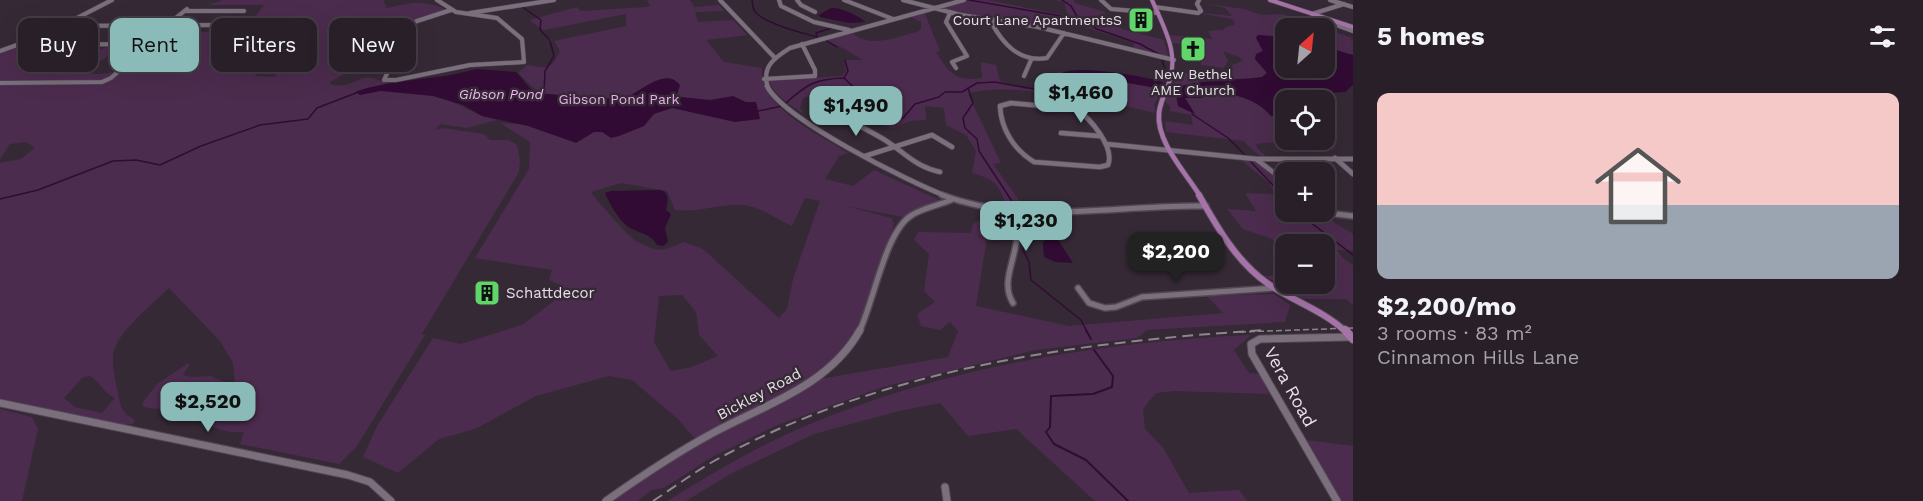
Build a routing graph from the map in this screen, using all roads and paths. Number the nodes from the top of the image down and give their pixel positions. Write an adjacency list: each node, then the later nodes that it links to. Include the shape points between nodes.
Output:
1 (112, 0): 28 (street)
2 (437, 0): 20 (street)
3 (554, 0): 26 (street)
4 (720, 0): 38 (street)
5 (779, 0): 33 (street, via 781,6 810,20)
6 (797, 0): 23 (street)
7 (844, 0): 30 (street)
8 (903, 0): 19 (street)
9 (964, 0): 19 (street)
10 (1101, 0): 25 (street, via 1111,9)
11 (1152, 0): 16 (main road)
12 (1199, 0): 16 (street, via 1198,13)
13 (1270, 0): 27 (main road)
14 (1330, 0): 15 (street)
15 (1344, 4): 17 (street); 27 (street)
16 (1155, 7): 25 (main road)
17 (1353, 7)
18 (189, 8): 21 (street)
19 (934, 9): 24 (street); 30 (street)
20 (451, 10): 26 (street); 26 (street, via 416,21 400,33 391,46 392,64 384,80 470,65 524,62 522,39 499,19)
21 (185, 11): 22 (street); 29 (street)
22 (244, 11)
23 (815, 12)
24 (950, 13): 31 (street); 41 (street, via 946,22 968,58 952,62)
25 (1158, 13): 40 (main road)
26 (462, 14)
27 (1312, 14): 32 (main road)
28 (77, 18)
29 (176, 18)
30 (893, 19): 33 (street)
31 (990, 20): 34 (street); 39 (street, via 1016,55)
32 (1353, 29)
33 (850, 31): 35 (street)
34 (1064, 33): 39 (street, via 1047,58); 40 (street)
35 (802, 44): 38 (street); 43 (street, via 815,76)
36 (17, 45): 37 (street); 44 (street, via 146,47 102,82)
37 (0, 51)
38 (775, 58): 43 (street)
39 (1031, 60): 42 (street)
40 (1174, 60): 51 (main road, via 1172,78 1159,105 1159,121)
41 (956, 68)
42 (1024, 76)
43 (764, 79): 52 (street, via 767,89 788,110)
44 (0, 83)
45 (831, 111): 49 (street)
46 (1061, 133): 47 (street)
47 (1099, 136): 48 (street); 48 (street, via 1085,114 1076,109 1011,103 1000,106 1005,128 1025,157 1034,162 1108,165)
48 (1106, 144): 51 (street)
49 (892, 147): 50 (street, via 932,135); 52 (street); 56 (street)
50 (952, 147)
51 (1173, 151): 54 (street); 60 (main road)
52 (865, 156): 59 (street)
53 (1335, 158): 54 (street); 55 (street); 58 (street)
54 (1256, 159): 57 (street)
55 (1353, 159)
56 (940, 172)
57 (1275, 174)
58 (1353, 174)
59 (951, 200): 61 (street); 72 (street, Bickley Road, via 912,215 900,225 864,325 831,366 802,388 669,458)
60 (1206, 206): 61 (street); 65 (main road, via 1243,261)
61 (1013, 212): 67 (street, via 1017,232 1007,292)
62 (1335, 214): 63 (street)
63 (1353, 216)
64 (1078, 288): 65 (street, via 1092,308 1108,308 1142,297)
65 (1275, 288)
66 (1286, 294): 68 (main road, via 1324,315)
67 (1013, 303)
68 (1352, 337): 74 (street, Vera Road, via 1260,339 1253,341 1251,348)
69 (0, 403): 71 (street, via 348,475 370,482)
70 (945, 487): 73 (street)
71 (391, 501)
72 (606, 501)
73 (947, 501)
74 (1336, 501)

